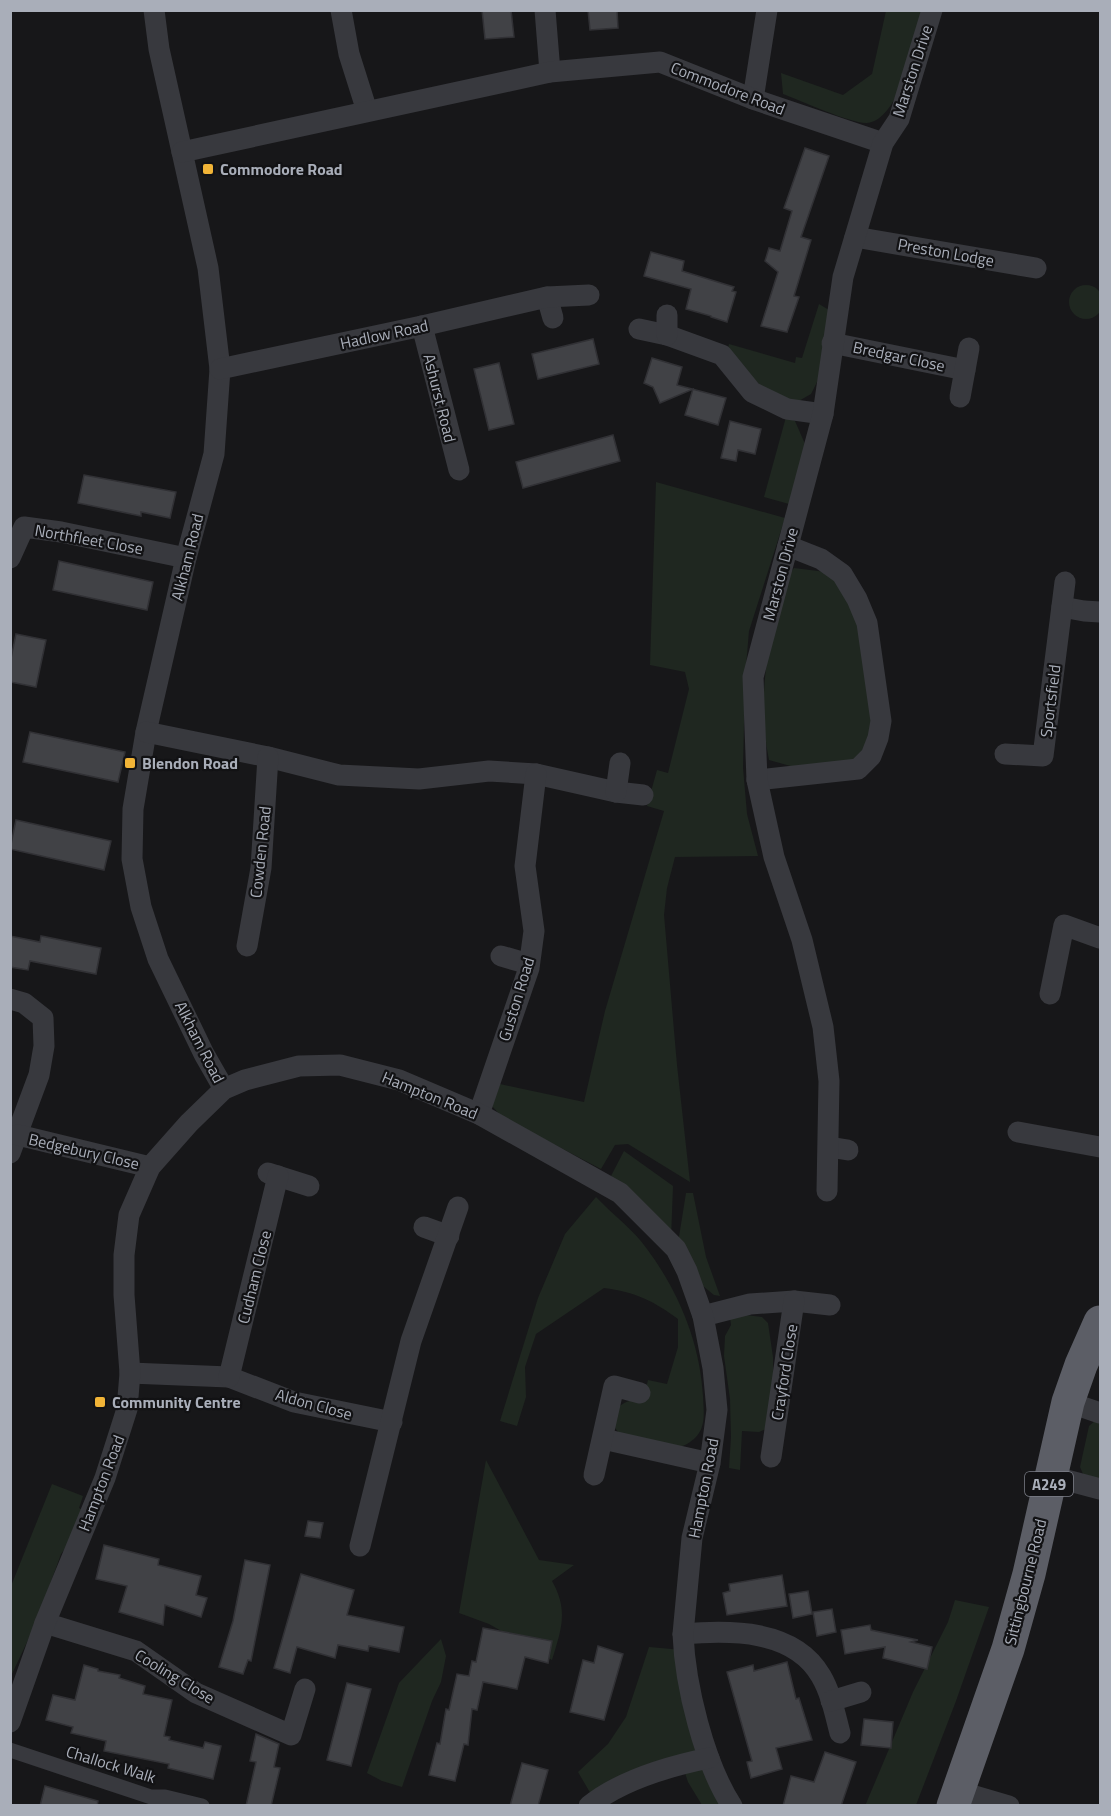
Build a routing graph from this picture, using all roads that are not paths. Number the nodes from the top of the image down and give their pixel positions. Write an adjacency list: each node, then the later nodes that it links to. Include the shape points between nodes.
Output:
1 (154, 10): 10 (street, Alkham Road)
2 (341, 10): 8 (street, via 349,54)
3 (544, 10): 6 (street)
4 (767, 10): 7 (street)
5 (932, 10): 9 (street, Marston Drive, via 898,119)
6 (550, 72): 7 (street, Commodore Road, via 660,62); 8 (street, Commodore Road)
7 (753, 99): 9 (street, Commodore Road)
8 (367, 111): 10 (street, Commodore Road)
9 (883, 143): 11 (street, Marston Drive)
10 (182, 152): 20 (street, Alkham Road, via 208,268)
11 (855, 237): 12 (street, Preston Lodge); 18 (street, Marston Drive, via 843,277)
12 (1036, 268)
13 (589, 295): 14 (street, Hadlow Road)
14 (547, 297): 15 (street); 16 (street, Hadlow Road)
15 (553, 318)
16 (422, 326): 20 (street, Hadlow Road); 24 (street, Ashurst Road)
17 (639, 329): 23 (street, via 667,325 722,355 752,392 787,410)
18 (832, 343): 21 (street, Bredgar Close); 23 (street, Marston Drive)
19 (969, 348): 21 (street, Bredgar Close)
20 (220, 369): 28 (street, Alkham Road, via 214,454)
21 (965, 370): 22 (street, Bredgar Close)
22 (960, 397)
23 (823, 414): 26 (street, Marston Drive)
24 (459, 470)
25 (17, 523): 27 (street, Northfleet Close); 28 (street, Northfleet Close)
26 (788, 546): 37 (street, Marston Drive, via 753,677); 37 (street, via 821,559 842,574 857,599 867,623 881,721 871,756 858,769)
27 (10, 558)
28 (186, 558): 32 (street, Alkham Road)
29 (1065, 582): 30 (street, Sportsfield)
30 (1062, 607): 31 (street); 33 (street, Sportsfield, via 1043,756)
31 (1101, 612)
32 (146, 732): 34 (street); 46 (street, Alkham Road, via 131,823 132,859 141,907 158,958)
33 (1005, 754)
34 (268, 757): 36 (street, via 339,775 418,779 489,771); 41 (street, Cowden Road, via 261,868)
35 (620, 763): 38 (street)
36 (536, 774): 38 (street); 43 (street, Guston Road, via 525,866 534,931)
37 (757, 780): 53 (street, Marston Drive, via 774,857 802,940 823,1027 838,1148)
38 (616, 792): 39 (street)
39 (643, 795)
40 (1101, 938): 44 (street, via 1064,925)
41 (247, 946)
42 (501, 956): 43 (street)
43 (529, 964): 47 (street, Guston Road)
44 (1050, 994)
45 (10, 999): 49 (street, Bedgebury Close, via 24,1003 43,1018 44,1046 39,1075)
46 (224, 1089): 47 (street, Hampton Road, via 299,1066 340,1065 399,1080); 51 (street, Hampton Road)
47 (479, 1114): 59 (street, Hampton Road, via 620,1193 676,1249)
48 (1018, 1132): 50 (street)
49 (14, 1144): 51 (street, Bedgebury Close)
50 (1101, 1147)
51 (150, 1167): 61 (street, Hampton Road, via 129,1215 124,1255)
52 (309, 1186): 62 (street, Cudham Close, via 273,1175)
53 (827, 1191)
54 (458, 1207): 56 (street)
55 (424, 1227): 56 (street)
56 (449, 1236): 66 (street, via 411,1341)
57 (794, 1301): 58 (street, Crayford Close); 59 (street, Crayford Close, via 750,1304); 68 (street, Crayford Close)
58 (830, 1305)
59 (703, 1316): 69 (street, Hampton Road, via 717,1410)
60 (1101, 1322): 64 (highway, Sittingbourne Road / A249)
61 (130, 1373): 62 (street, Aldon Close); 74 (street, Hampton Road, via 127,1410 105,1478)
62 (229, 1377): 66 (street, Aldon Close, via 294,1402)
63 (640, 1393): 67 (street, via 614,1386)
64 (1068, 1402): 65 (street); 71 (highway, Sittingbourne Road / A249)
65 (1101, 1413)
66 (392, 1422): 73 (street)
67 (603, 1439): 69 (street); 70 (street)
68 (767, 1446)
69 (710, 1462): 75 (street, Hampton Road, via 693,1538)
70 (594, 1475)
71 (1051, 1476): 72 (street); 83 (highway, Sittingbourne Road / A249, via 1008,1649)
72 (1101, 1489)
73 (360, 1546)
74 (45, 1623): 76 (street, Cooling Close, via 136,1651 196,1693 291,1734); 79 (street, Hampton Road)
75 (683, 1634): 78 (street, via 747,1634 780,1642 813,1665); 82 (street, Hampton Road, via 693,1701)
76 (305, 1689)
77 (861, 1692): 78 (street)
78 (831, 1701): 80 (street)
79 (10, 1722)
80 (840, 1733)
81 (10, 1750): 84 (street, Challock Walk, via 151,1797)
82 (710, 1758): 85 (street, via 634,1780); 86 (street, Hampton Road)
83 (956, 1798): 87 (street)
84 (202, 1806)
85 (589, 1806)
86 (732, 1806)
87 (1009, 1806)

